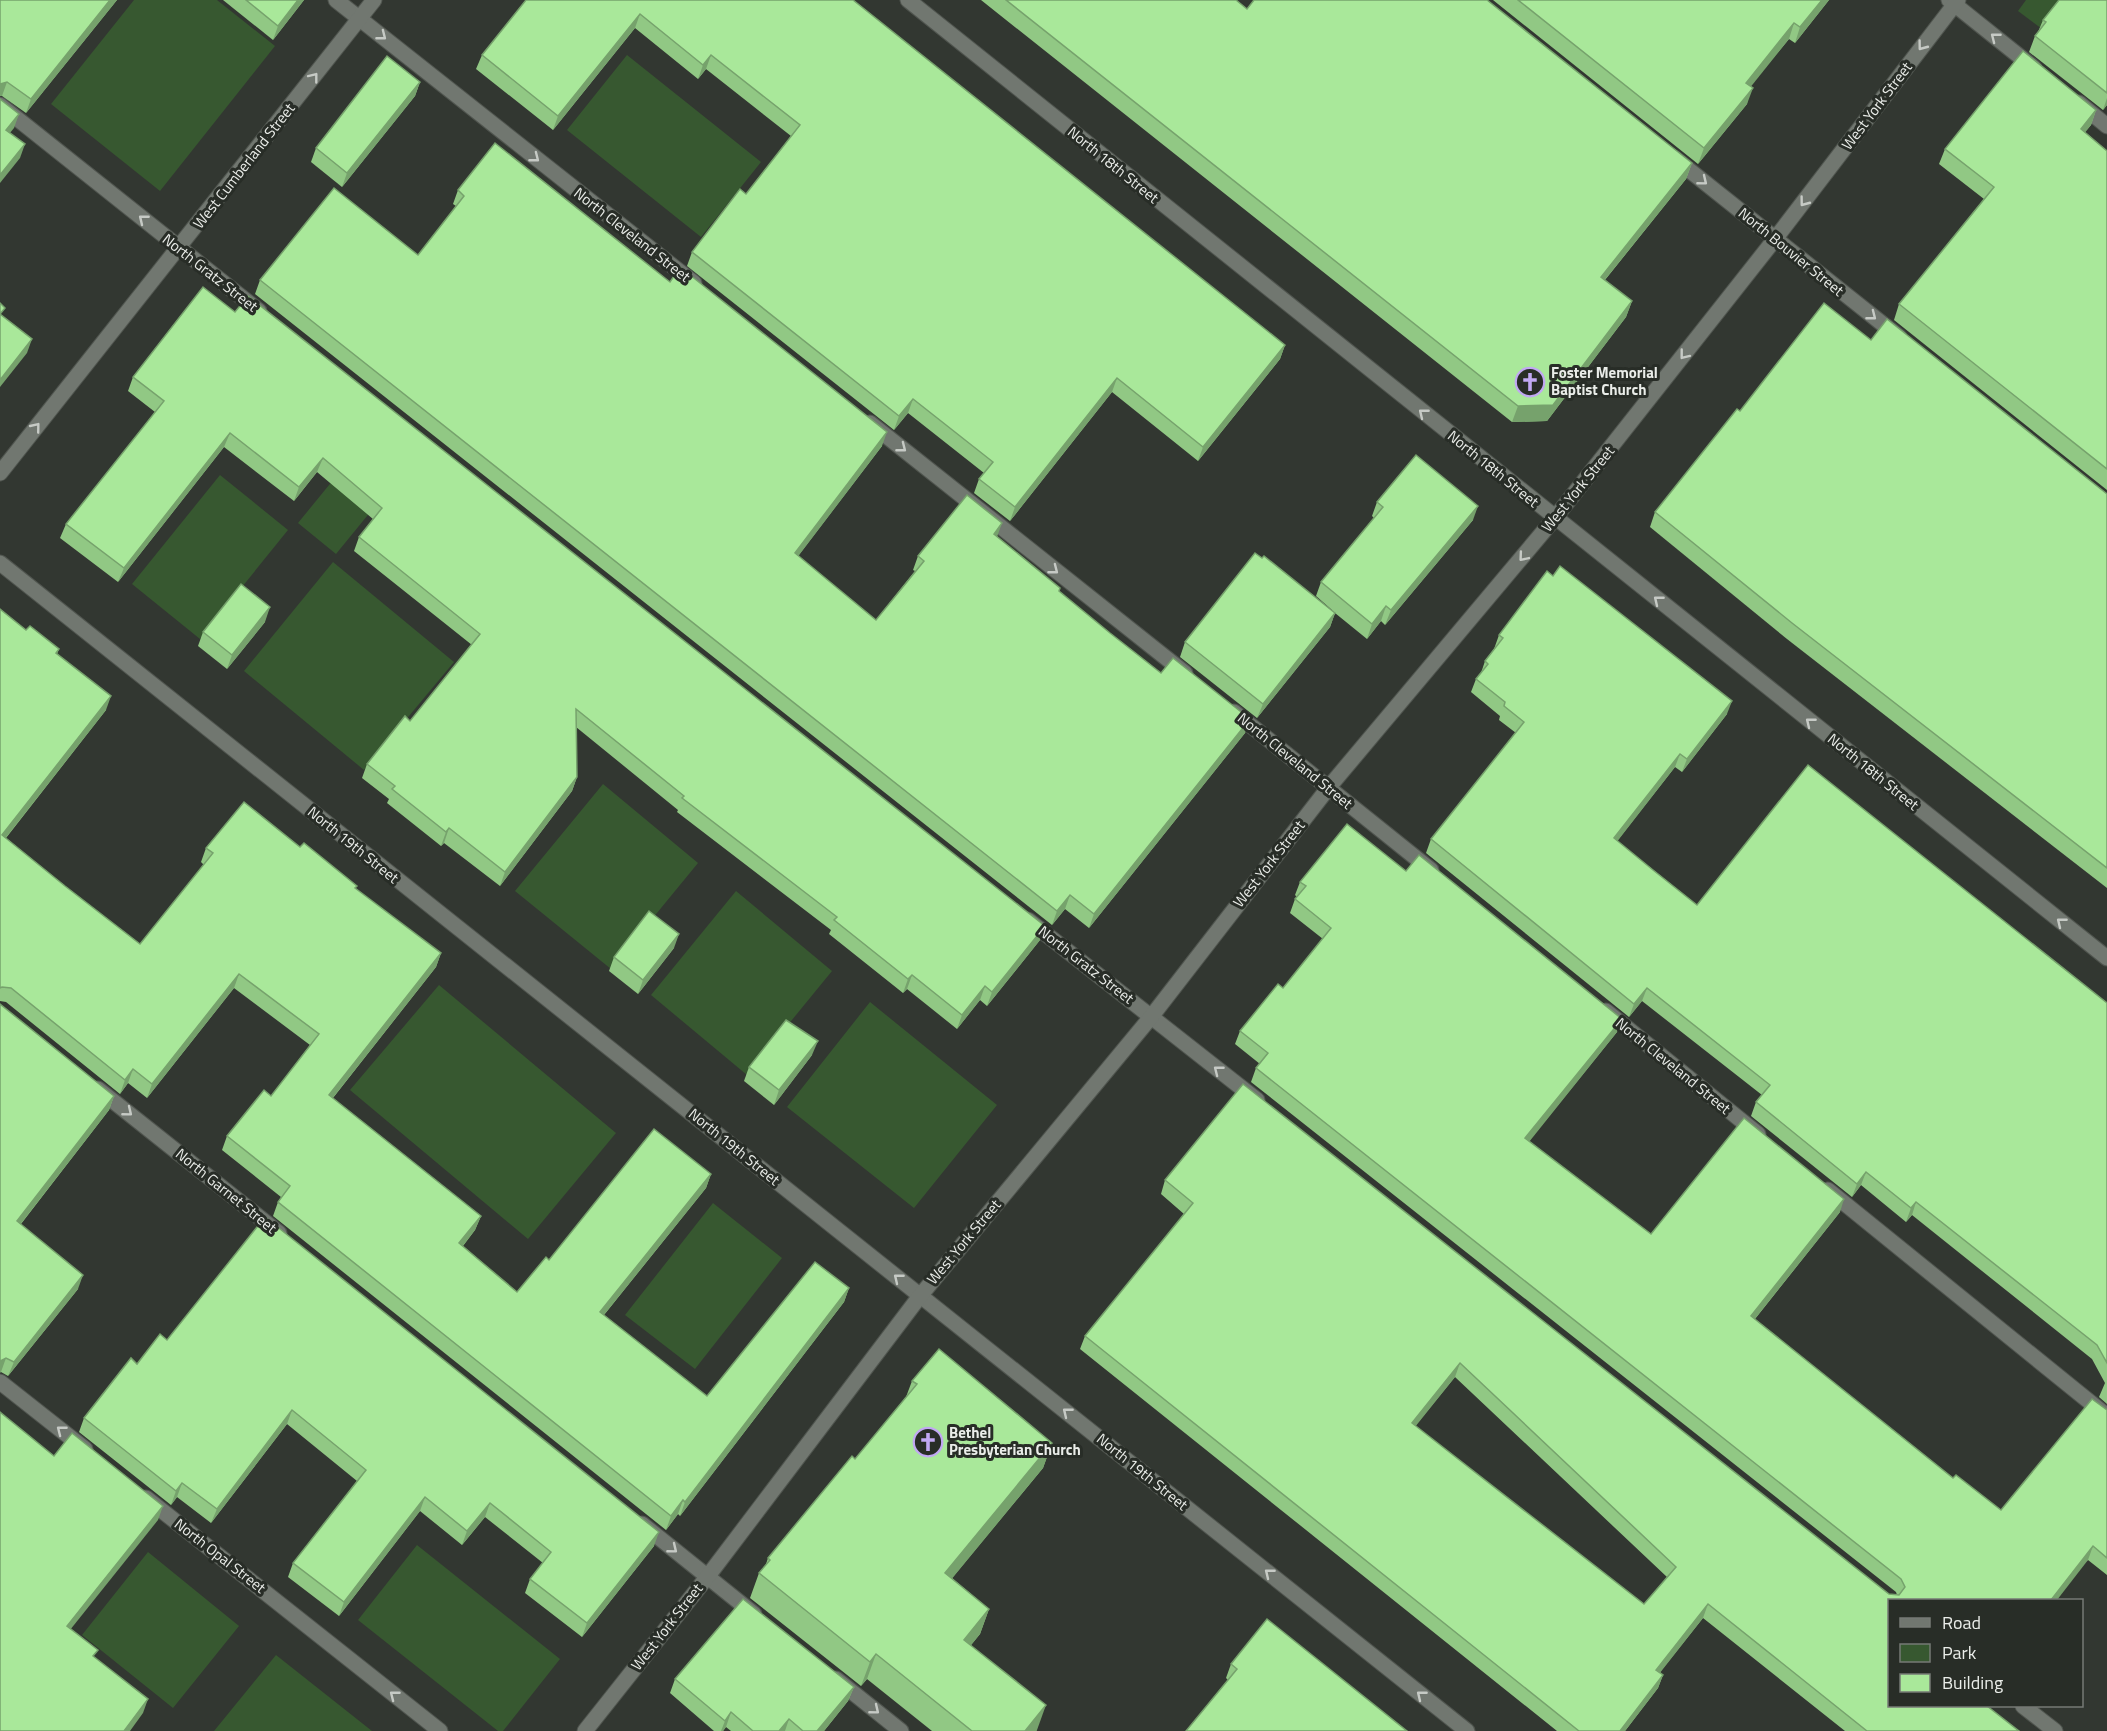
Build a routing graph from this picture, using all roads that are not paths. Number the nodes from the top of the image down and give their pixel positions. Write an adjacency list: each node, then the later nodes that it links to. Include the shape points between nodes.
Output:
1 (336, 0): 5 (street, North Cleveland Street)
2 (374, 0): 5 (street, West Cumberland Street)
3 (908, 0): 18 (street, North 18th Street, one-way to 3)
4 (1954, 2): 6 (street, one-way to 4); 11 (street, West York Street, one-way to 11)
5 (360, 19): 12 (street, West Cumberland Street, one-way to 5); 13 (street, North Cleveland Street, one-way to 13)
6 (2044, 76)
7 (2071, 97): 9 (street)
8 (0, 105): 12 (street, North Gratz Street, one-way to 8)
9 (2107, 126)
10 (1664, 150): 11 (street, North Bouvier Street, one-way to 11)
11 (1776, 239): 15 (street, North Bouvier Street, one-way to 15); 18 (street, West York Street, one-way to 18)
12 (179, 248): 14 (street, North Gratz Street); 17 (street, West Cumberland Street, one-way to 12)
13 (705, 292)
14 (273, 322)
15 (1914, 349)
16 (854, 410): 20 (street, one-way to 20)
17 (0, 473)
18 (1554, 519): 22 (street, West York Street, one-way to 22); 25 (street, North 18th Street, one-way to 18)
19 (0, 563): 33 (street, North 19th Street, one-way to 19)
20 (1198, 684)
21 (1226, 706): 22 (street, North Cleveland Street)
22 (1329, 787): 23 (street, North Cleveland Street); 27 (street, West York Street)
23 (1440, 877)
24 (1020, 914): 27 (street, North Gratz Street)
25 (2107, 958)
26 (1598, 1004): 30 (street, North Cleveland Street)
27 (1151, 1017): 29 (street, North Gratz Street, one-way to 27); 33 (street, West York Street)
28 (84, 1077): 32 (street, North Garnet Street, one-way to 32)
29 (1273, 1113)
30 (1774, 1147)
31 (1820, 1184): 35 (street)
32 (289, 1241)
33 (920, 1296): 39 (street, West York Street); 46 (street, North 19th Street, one-way to 33)
34 (0, 1382): 36 (street, one-way to 34)
35 (2107, 1416)
36 (94, 1456)
37 (131, 1486): 43 (street, North Opal Street, one-way to 37)
38 (633, 1517): 39 (street, one-way to 39)
39 (708, 1576): 40 (street); 44 (street, West York Street)
40 (763, 1621)
41 (828, 1672): 45 (street, one-way to 45)
42 (2024, 1707): 47 (street)
43 (440, 1731)
44 (585, 1731)
45 (901, 1731)
46 (1467, 1731)
47 (2055, 1731)

